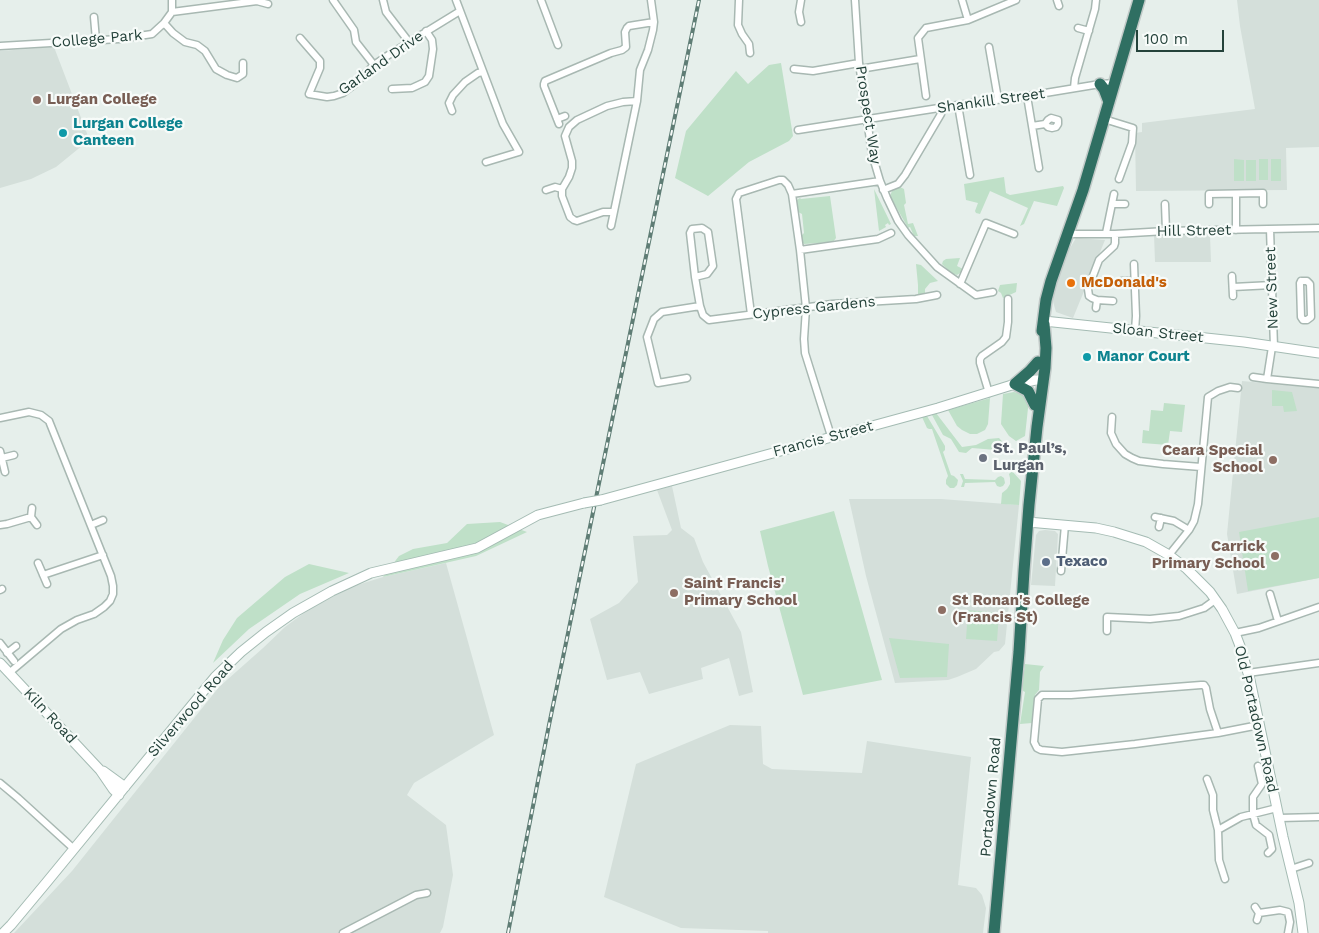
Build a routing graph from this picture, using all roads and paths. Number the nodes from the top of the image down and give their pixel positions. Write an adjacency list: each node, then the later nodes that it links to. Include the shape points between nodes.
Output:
1 (172, 0): 16 (street)
2 (333, 0): 34 (street, via 354,30 356,42)
3 (383, 0): 27 (street, via 386,12)
4 (456, 0): 15 (street)
5 (541, 0): 28 (street)
6 (651, 0): 19 (street)
7 (740, 0): 31 (street, via 738,25 749,44)
8 (801, 0): 20 (street)
9 (855, 0): 35 (street, Prospect Way)
10 (962, 0): 18 (street)
11 (1016, 0): 18 (street)
12 (1096, 0): 24 (street)
13 (1139, 1): 38 (highway)
14 (268, 4): 16 (street, via 257,1)
15 (460, 11): 23 (street, Garland Drive); 37 (street)
16 (172, 12): 21 (street, College Park)
17 (94, 18): 26 (street)
18 (968, 20): 32 (street, via 926,28 918,38)
19 (654, 22): 45 (street, via 640,70); 50 (street, via 627,28 626,47 622,50 546,81 544,86 558,122)
20 (801, 22)
21 (164, 23): 26 (street, College Park, via 152,34); 33 (street, via 185,42 198,45 216,69 227,75 237,78 243,74)
22 (1078, 28): 24 (street)
23 (426, 31): 27 (street, Garland Drive); 41 (street, via 433,49 429,76 425,82 412,88)
24 (1089, 31): 40 (street)
25 (300, 38): 34 (street, Garland Drive, via 320,61 309,94 327,97 343,93)
26 (96, 40): 29 (street, College Park)
27 (409, 42): 34 (street, Garland Drive)
28 (558, 45)
29 (0, 46)
30 (989, 47): 44 (street)
31 (750, 54)
32 (920, 59): 35 (street); 42 (street)
33 (243, 63)
34 (374, 65)
35 (859, 66): 36 (street); 51 (street, Prospect Way)
36 (794, 69)
37 (483, 72): 49 (street, via 465,82 453,95 449,103); 56 (street, via 503,124 519,152)
38 (1115, 83): 39 (street, Shankill Street); 46 (highway)
39 (1100, 84): 40 (street, Shankill Street); 46 (highway)
40 (1074, 88): 43 (street, Shankill Street)
41 (392, 89)
42 (926, 96)
43 (1028, 96): 44 (street, Shankill Street); 54 (street)
44 (998, 99): 47 (street, Shankill Street)
45 (637, 101): 61 (street, via 607,106 569,127 565,136 572,168); 72 (street)
46 (1109, 102): 52 (highway)
47 (958, 105): 48 (street, Shankill Street); 58 (street)
48 (941, 108): 51 (street, Shankill Street); 63 (street, via 941,114 905,175 898,184)
49 (452, 111)
50 (565, 116)
51 (867, 119): 55 (street, Shankill Street); 60 (street, Prospect Way)
52 (1104, 120): 59 (street, via 1133,128 1132,143); 80 (highway)
53 (1045, 124): 54 (street)
54 (1032, 126): 57 (street)
55 (798, 130)
56 (486, 162)
57 (1039, 168)
58 (970, 175)
59 (1119, 179)
60 (880, 181): 63 (street, Prospect Way); 64 (street)
61 (562, 189): 62 (street); 72 (street, via 570,217 574,220)
62 (546, 190)
63 (884, 190): 89 (street, Prospect Way, via 908,235 930,261)
64 (792, 194): 83 (street); 103 (street, via 788,185 779,180 737,196)
65 (1114, 194): 67 (street)
66 (1236, 194): 70 (street, via 1209,194); 71 (street, via 1262,193); 77 (street)
67 (1112, 204): 68 (street); 81 (street)
68 (1125, 204)
69 (1165, 204): 76 (street)
70 (1209, 204)
71 (1263, 204)
72 (613, 212): 73 (street)
73 (611, 226)
74 (1319, 228): 75 (street, Hill Street)
75 (1270, 229): 77 (street, Hill Street); 90 (street, New Street)
76 (1166, 230): 77 (street, Hill Street); 82 (street, Hill Street)
77 (1236, 230)
78 (891, 234): 83 (street, via 878,239)
79 (1014, 234): 89 (street, via 986,223)
80 (1068, 234): 81 (street, Hill Street); 104 (highway, via 1051,281)
81 (1106, 234): 82 (street, Hill Street)
82 (1115, 234): 95 (street, via 1114,246 1099,260 1088,289 1089,296)
83 (800, 250): 101 (street)
84 (1134, 264): 88 (street)
85 (1232, 276): 91 (street)
86 (695, 277): 86 (street, via 690,233 692,229 702,228 708,232 713,266 707,274); 100 (street)
87 (1122, 281): 88 (street)
88 (1135, 281): 105 (street)
89 (960, 284): 92 (street, Prospect Way, via 976,295)
90 (1272, 285): 91 (street); 106 (street, New Street)
91 (1233, 287): 94 (street)
92 (993, 292)
93 (937, 296): 101 (street, Cypress Gardens)
94 (1233, 296)
95 (1097, 300): 97 (street); 102 (street)
96 (1006, 301): 116 (street, via 1006,337 980,359)
97 (1113, 301)
98 (1311, 303): 98 (street, via 1311,317 1303,320 1301,282 1310,284); 99 (street)
99 (1319, 303)
100 (700, 306): 103 (street, Cypress Gardens, via 709,320); 110 (street, via 662,312 654,319 647,337 659,384)
101 (806, 308): 103 (street, Cypress Gardens); 121 (street, via 805,353)
102 (1096, 308)
103 (751, 314)
104 (1044, 323): 105 (main road, Sloan Street); 108 (highway); 112 (highway, via 1046,348)
105 (1135, 331): 106 (main road, Sloan Street)
106 (1273, 347): 107 (main road, Sloan Street); 111 (street)
107 (1319, 353)
108 (1038, 362): 112 (highway); 113 (highway)
109 (1253, 377): 111 (street)
110 (687, 378)
111 (1268, 379): 114 (street)
112 (1040, 380): 113 (main road, Francis Street); 117 (highway); 120 (highway)
113 (1015, 384): 116 (main road, Francis Street); 117 (highway, via 1028,391)
114 (1319, 384)
115 (1238, 388): 124 (street, via 1218,390 1208,397)
116 (989, 393): 121 (main road, Francis Street)
117 (1035, 405): 120 (highway)
118 (1112, 417): 124 (street, via 1111,433 1116,444 1132,458)
119 (0, 418): 134 (street, via 29,412 41,414 49,421)
120 (1037, 427): 130 (highway, Portadown Road)
121 (831, 436): 126 (main road, Francis Street)
122 (1, 455): 123 (street); 125 (street)
123 (14, 455)
124 (1201, 467): 136 (street, via 1198,504)
125 (4, 472)
126 (601, 500): 163 (main road, Silverwood Road, bridge, via 538,516 477,548 371,573 293,613 241,652 215,677)
127 (32, 508): 128 (street)
128 (32, 517): 131 (street); 132 (street)
129 (103, 520): 134 (street)
130 (1028, 522): 133 (main road, Old Portadown Road); 181 (highway, Portadown Road)
131 (0, 524)
132 (37, 525)
133 (1065, 525): 138 (main road, Old Portadown Road, via 1121,534 1146,542); 140 (street)
134 (91, 526): 137 (street)
135 (1159, 527): 136 (street, via 1158,518 1174,521)
136 (1189, 530): 138 (street)
137 (103, 555): 141 (street); 155 (street, via 113,586 110,601 94,614 61,629)
138 (1169, 555): 144 (main road, Old Portadown Road, via 1197,578)
139 (38, 563): 141 (street)
140 (1062, 571)
141 (43, 575): 142 (street)
142 (47, 584)
143 (1270, 594): 146 (street)
144 (1215, 600): 147 (street, via 1204,608 1179,616 1150,619 1107,617); 148 (main road, Old Portadown Road)
145 (1319, 607): 146 (street)
146 (1278, 621): 148 (street)
147 (1107, 631)
148 (1235, 633): 156 (main road, Old Portadown Road)
149 (0, 643): 151 (street)
150 (16, 646): 151 (street)
151 (8, 652): 152 (street)
152 (14, 661)
153 (0, 663): 155 (main road, Kiln Road)
154 (1319, 663): 156 (street)
155 (9, 673): 160 (main road, Kiln Road)
156 (1248, 673): 157 (main road, Old Portadown Road)
157 (1259, 725): 158 (street); 165 (main road, Old Portadown Road)
158 (1218, 733): 158 (street, via 1206,688 1201,685 1071,695 1042,694 1038,699 1034,742 1042,750 1062,752)
159 (1258, 766): 166 (street, via 1262,784 1253,797)
160 (100, 770): 163 (main road, Kiln Road); 164 (main road, Kiln Road)
161 (0, 783): 170 (street)
162 (1207, 784): 169 (street, via 1213,795)
163 (125, 787): 164 (main road, Silverwood Road)
164 (119, 795): 170 (main road, Silverwood Road)
165 (1277, 808): 166 (street); 168 (main road, Old Portadown Road)
166 (1252, 814): 169 (street); 171 (street, via 1256,825 1268,835 1272,849)
167 (1319, 817): 168 (street)
168 (1279, 818): 173 (main road, Old Portadown Road)
169 (1218, 830): 174 (street, via 1219,860)
170 (74, 849): 179 (main road, Silverwood Road)
171 (1268, 853)
172 (1309, 863): 173 (street)
173 (1291, 868): 183 (main road, Old Portadown Road)
174 (1224, 879)
175 (427, 892): 180 (street)
176 (1254, 907): 177 (street)
177 (1259, 913): 178 (street); 182 (street, via 1288,912)
178 (1257, 920)
179 (2, 933)
180 (343, 933)
181 (994, 933)
182 (1288, 933)
183 (1303, 933)

